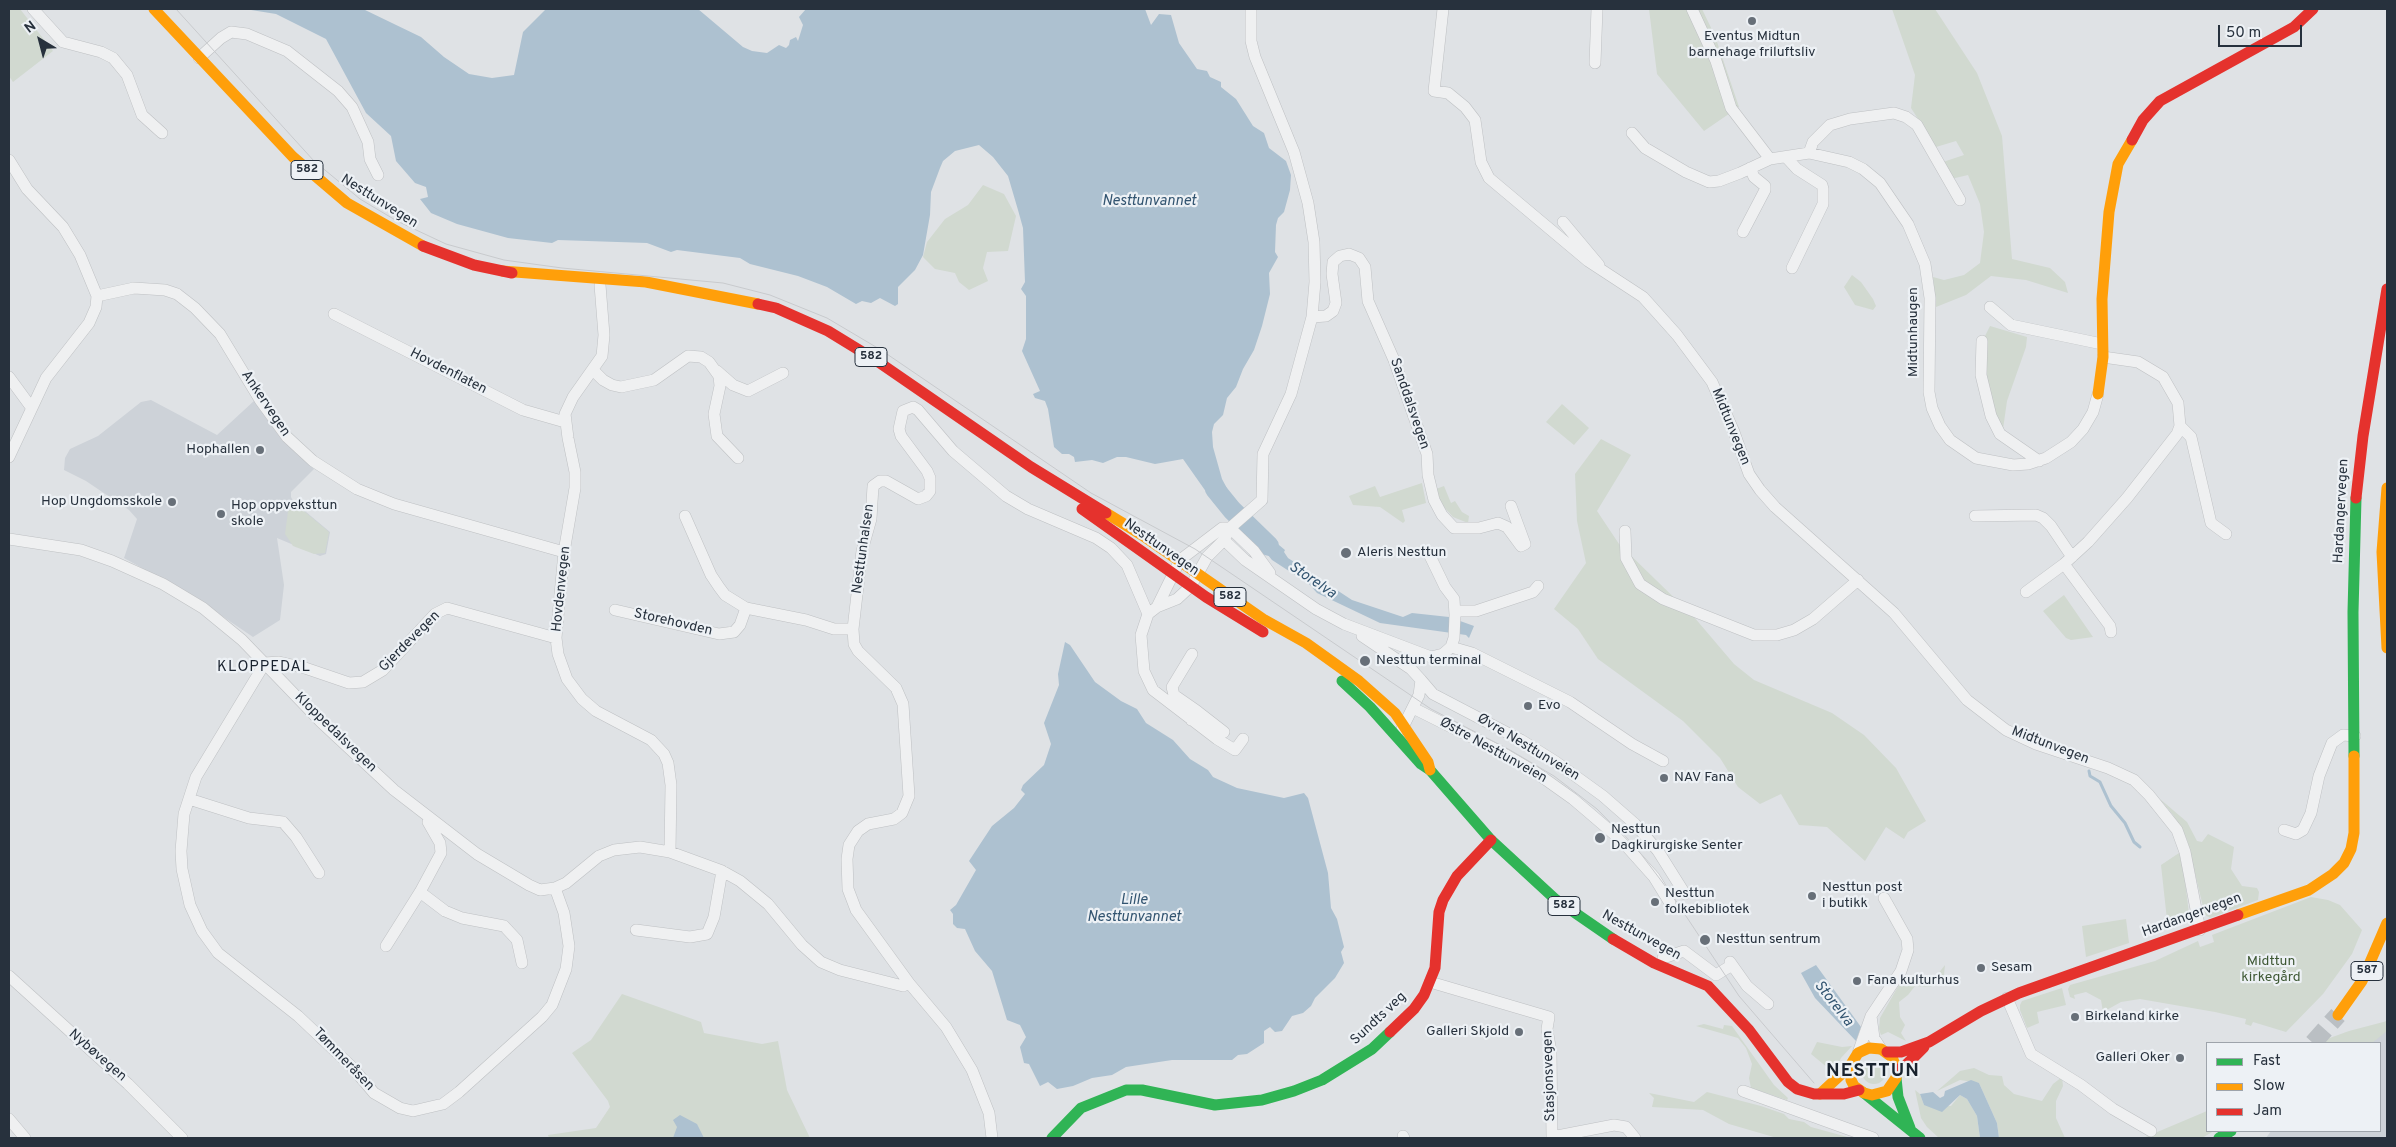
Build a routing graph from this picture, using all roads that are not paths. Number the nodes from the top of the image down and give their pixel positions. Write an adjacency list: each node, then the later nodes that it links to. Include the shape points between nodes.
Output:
1 (33, 9): 10 (street, via 63,42 113,58 127,75 142,115)
2 (154, 9): 8 (main road, Nesttunvegen / 582)
3 (1251, 9): 30 (street, via 1254,57 1294,152 1308,203 1314,242)
4 (1443, 9): 23 (street, Midtunvegen, via 1434,91 1448,93 1475,120 1481,162 1488,178)
5 (1597, 9): 9 (street)
6 (1692, 9): 14 (street, via 1716,61 1731,108)
7 (2312, 9): 32 (main road, Midtunhaugen, via 2294,27 2160,101 2143,120 2118,164 2109,212)
8 (199, 58): 17 (street, Nesttunvegen, via 231,32 247,34 287,51 338,91 352,107 368,142 370,159); 22 (main road, Nesttunvegen / 582, via 293,157 347,203 429,249)
9 (1595, 63)
10 (162, 133)
11 (1632, 133): 16 (street, Midtunhaugen, via 1644,148 1702,180 1719,181)
12 (1809, 154): 13 (street, Midtunhaugen); 18 (street, via 1813,142 1830,125 1894,113 1917,126); 46 (street, Midtunhaugen, via 1849,162 1871,174 1880,182 1918,244 1930,298 1929,392 1932,408 1950,440 1976,458 1993,463 2013,465)
13 (1786, 157): 14 (street, Midtunhaugen); 21 (street, via 1823,189 1823,204)
14 (1770, 159): 16 (street, Midtunhaugen)
15 (9, 160): 27 (street, via 27,189 53,215 74,244)
16 (1750, 168): 20 (street, via 1765,190)
17 (378, 176)
18 (1960, 200)
19 (1564, 222): 23 (street, Midtunvegen)
20 (1743, 232)
21 (1792, 268)
22 (502, 271): 24 (main road, Nesttunvegen / 582); 25 (main road, Nesttunvegen / 582, via 646,282)
23 (1604, 274): 64 (street, Midtunvegen, via 1642,297 1700,364 1724,407 1748,474 1760,490)
24 (600, 286): 25 (main road, Nesttunvegen / 582); 36 (street, Hovdenvegen, via 604,346)
25 (691, 289): 47 (main road, Nesttunvegen / 582, via 776,308 828,331 878,361)
26 (2387, 289): 34 (main road, Hardangervegen)
27 (97, 296): 41 (street, via 89,323 46,378); 57 (street, Ankervegen, via 134,288 177,294 220,334 272,419 287,437 313,461 357,489 394,504)
28 (1990, 307): 32 (street, via 2011,325)
29 (334, 314): 42 (street, Hovdenflaten, via 523,410)
30 (1312, 317): 49 (street, Sanddalsvegen, via 1326,316 1333,311 1336,303 1333,262 1350,254 1359,258 1365,267 1368,301 1394,360 1427,454 1434,500 1442,515 1454,528 1479,528 1498,523 1507,527 1521,546 1525,544); 52 (street, via 1291,394 1263,454 1262,500)
31 (1982, 341): 46 (street, via 1981,375 1991,416 2000,434)
32 (2102, 344): 33 (main road, Midtunhaugen)
33 (2103, 357): 40 (main road, Midtunhaugen); 43 (street, via 2138,362 2163,377 2178,403)
34 (2375, 366): 35 (main road); 86 (main road, Hardangervegen, via 2363,436 2354,523)
35 (2387, 369)
36 (593, 370): 37 (street, via 603,380 621,387 654,380 688,356 701,357); 42 (street, Hovdenvegen, via 573,397)
37 (716, 370): 38 (street, via 733,385 748,391); 45 (street, via 720,386 714,425 722,443)
38 (783, 373)
39 (9, 376): 41 (street)
40 (2098, 394): 46 (street, Midtunhaugen, via 2083,429 2059,451)
41 (31, 407): 44 (street)
42 (565, 422): 57 (street, Hovdenvegen, via 575,488)
43 (2180, 426): 54 (street, via 2191,437 2212,523); 60 (street, via 2128,498)
44 (9, 457)
45 (738, 458)
46 (2039, 461)
47 (1031, 467): 59 (main road, Nesttunvegen / 582); 61 (main road, Nesttunvegen / 582, via 1104,527)
48 (2387, 488): 77 (main road, via 2382,552)
49 (1511, 506)
50 (685, 516): 68 (street, via 711,575 725,595)
51 (1975, 516): 60 (street, via 2036,514 2051,526)
52 (1232, 526): 56 (street); 59 (street, via 1222,528); 63 (street)
53 (1625, 531): 64 (street, via 1626,558 1640,584 1663,599 1754,636 1794,630 1813,619)
54 (2226, 534)
55 (9, 539): 79 (street, Kloppedalsvegen, via 81,550 140,573 203,608)
56 (1224, 540): 62 (street, via 1207,557); 63 (street, via 1245,560)
57 (564, 552): 75 (street, Hovdenvegen)
58 (1430, 556): 71 (street)
59 (1180, 560): 61 (street); 62 (main road, Nesttunvegen / 582)
60 (2068, 561): 67 (street); 74 (street)
61 (1173, 573): 65 (main road, Nesttunvegen / 582); 70 (street)
62 (1198, 573): 65 (street); 81 (main road, Nesttunvegen / 582, via 1263,619 1306,643)
63 (1274, 578): 72 (street, via 1296,597)
64 (1858, 580): 105 (street, Midtunvegen, via 1894,613 1967,700 1983,714 2006,730 2036,744 2134,780 2149,795 2176,830 2186,852)
65 (1190, 586): 70 (street, via 1177,598); 87 (main road, Nesttunvegen / 582, via 1262,632 1292,646 1349,686)
66 (1533, 587): 71 (street, via 1533,592 1514,599 1476,611)
67 (2026, 592)
68 (746, 608): 69 (street, Storehovden, via 740,625 730,634); 73 (street, via 834,629)
69 (615, 610)
70 (1152, 610): 73 (street, Nesttunhalsen, via 1127,566 1111,548 1006,496 965,462 913,407 903,411 899,429 927,471 930,491 918,499 886,481 880,480 872,486 871,519 862,550); 83 (street, via 1141,635 1147,681 1157,693)
71 (1459, 612): 76 (street)
72 (1344, 624): 76 (street, via 1431,657 1443,654); 80 (street, via 1411,669)
73 (853, 628): 111 (street, Nesttunhalsen, via 858,651 896,688 903,704 909,796 902,813 894,819 868,824 853,837 847,859 848,889 863,922)
74 (2111, 632)
75 (556, 638): 79 (street, Gjerdevegen, via 447,608 435,614 383,670 363,682 349,683 305,668); 95 (street, Hovdenvegen, via 561,664 573,689 582,699 596,711 652,740 664,754 671,785)
76 (1452, 642): 89 (street, via 1570,702)
77 (2387, 648)
78 (1192, 654): 83 (street, via 1172,686 1174,695)
79 (265, 662): 91 (street, Tømmeråsen, via 196,777); 92 (street, Kloppedalsvegen, via 321,722)
80 (1421, 680): 82 (street); 100 (street, Øvre Nesttunveien, via 1433,694 1521,740 1604,796 1635,824 1658,851)
81 (1382, 700): 82 (street, Nesttunvegen, via 1395,706); 84 (main road, Nesttunvegen / 582)
82 (1414, 708): 84 (street); 102 (street, Østre Nesttunveien, via 1501,752 1573,799 1621,840 1654,877)
83 (1194, 716): 85 (street); 88 (street, via 1235,750)
84 (1404, 724): 87 (street); 90 (main road, Nesttunvegen / 582)
85 (1224, 732)
86 (2355, 736): 93 (street, via 2343,735 2332,743 2304,830 2296,834); 105 (main road, Hardangervegen, via 2354,833 2344,863 2309,890)
87 (1398, 737): 90 (main road, Nesttunvegen / 582)
88 (1243, 739)
89 (1663, 761)
90 (1430, 770): 94 (main road, Nesttunvegen / 582)
91 (189, 800): 97 (street, via 249,818 283,822); 98 (street, Tømmeråsen, via 182,832 182,870 190,905 212,946 298,1016 352,1067 374,1093 400,1108 413,1111 443,1104 552,1005 566,969 569,946 564,913)
92 (423, 814): 98 (street, Kloppedalsvegen, via 512,877 540,890); 99 (street, Kloppedalsvegen, via 440,843 441,853)
93 (2284, 830)
94 (1491, 840): 110 (main road, Sundts veg, via 1457,876 1443,900 1439,912 1437,955); 123 (main road, Nesttunvegen / 582, via 1576,916 1654,963 1708,986 1749,1030 1788,1082 1807,1092)
95 (670, 852): 96 (street); 98 (street, via 640,848 614,850 600,856)
96 (722, 871): 104 (street, via 714,918 707,934 690,937); 111 (street, via 754,891 822,962 840,970 903,986)
97 (319, 873)
98 (555, 888)
99 (420, 892): 106 (street, Kloppedalsvegen); 108 (street, via 462,918 504,926 517,940)
100 (1685, 894)
101 (1884, 898): 115 (street, via 1906,939 1908,950 1901,971)
102 (1670, 903)
103 (2387, 923): 114 (main road, 587, via 2362,981)
104 (636, 930)
105 (2200, 930): 112 (main road, Hardangervegen)
106 (386, 946)
107 (1663, 958): 113 (street, via 1684,952 1716,975 1731,964 1747,986)
108 (522, 963)
109 (9, 976): 130 (street, Nybøvegen, via 128,1084)
110 (1430, 982): 127 (street, Stasjonsvegen, via 1549,1017); 132 (main road, Sundts veg, via 1414,1010 1372,1049 1347,1066 1302,1088 1262,1100 1215,1105 1156,1092 1126,1090 1096,1099 1081,1108)
111 (909, 983): 131 (street, via 950,1032 977,1078 989,1112)
112 (2007, 998): 116 (main road, Hardangervegen); 125 (street, via 2031,1054)
113 (1768, 1004)
114 (2338, 1015)
115 (1871, 1016): 117 (street, via 1874,1038); 118 (street)
116 (1929, 1042): 117 (main road, Hardangervegen, via 1901,1052); 120 (main road, Hardangervegen)
117 (1884, 1050): 118 (main road, via 1869,1048); 120 (main road, via 1892,1057)
118 (1858, 1053): 119 (main road)
119 (1850, 1066): 122 (main road, via 1851,1080); 123 (main road)
120 (1896, 1074): 122 (main road, 582, via 1887,1091 1880,1094); 128 (main road, via 1898,1097)
121 (1743, 1091): 134 (street)
122 (1861, 1092): 123 (main road, Nesttunvegen / 582); 128 (main road)
123 (1820, 1094)
124 (9, 1119): 129 (street)
125 (2151, 1131)
126 (2231, 1132): 135 (main road)
127 (1552, 1134): 133 (street, via 1614,1125 1626,1127)
128 (1916, 1134)
129 (25, 1138)
130 (182, 1138)
131 (992, 1138)
132 (1052, 1138)
133 (1635, 1138)
134 (1873, 1138)
135 (2219, 1138)

